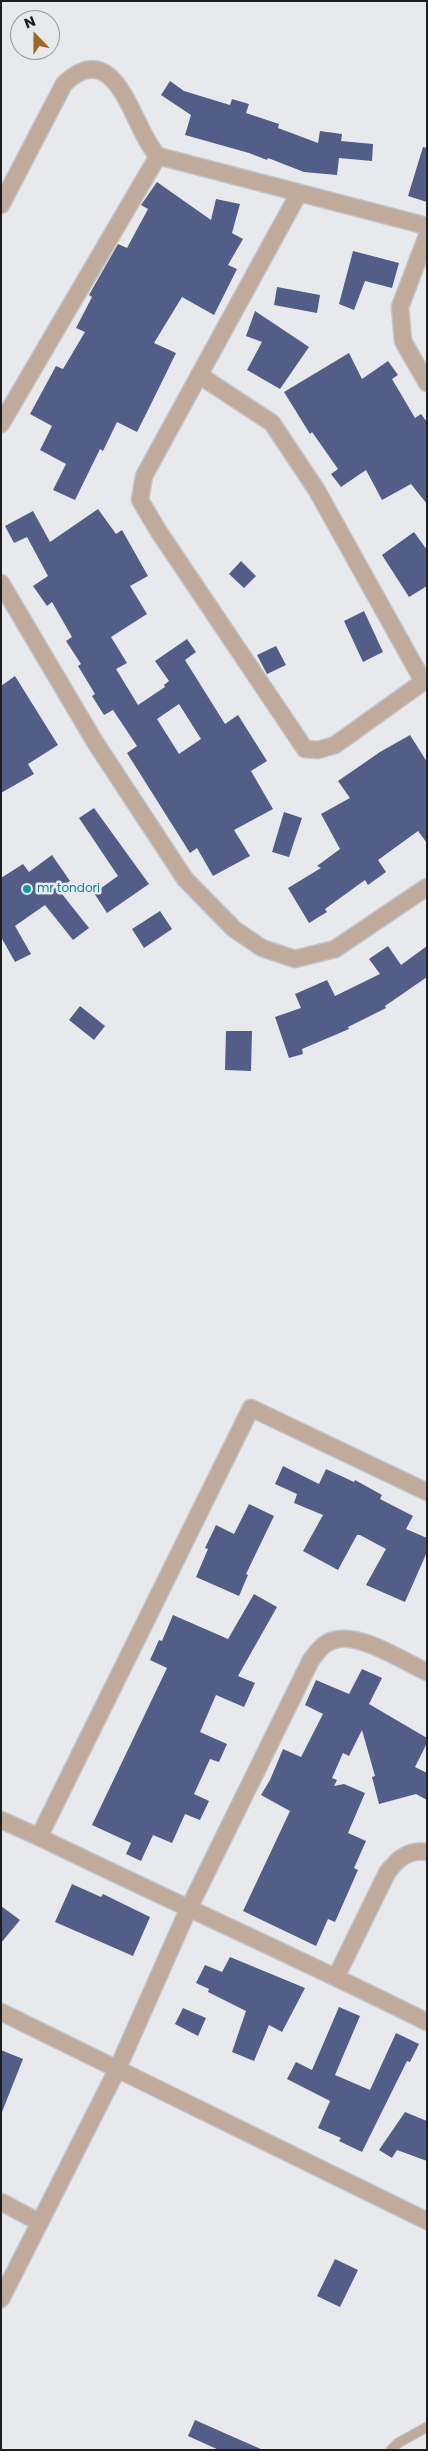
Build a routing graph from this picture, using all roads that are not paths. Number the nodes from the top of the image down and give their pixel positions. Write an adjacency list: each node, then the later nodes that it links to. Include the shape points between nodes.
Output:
1 (158, 156): 2 (street); 3 (street, via 150,148 123,90 100,70 87,69 74,74 64,84); 8 (street)
2 (299, 193): 4 (street); 6 (street)
3 (1, 205)
4 (427, 226)
5 (427, 236): 7 (street, via 400,307 403,342)
6 (199, 375): 10 (street, via 272,422 316,489); 10 (street, via 144,476 140,500 305,749 318,750 335,745)
7 (427, 383)
8 (1, 424)
9 (1, 583): 11 (street, via 95,742 185,879 234,929 262,948 295,959 335,949)
10 (425, 680)
11 (427, 887)
12 (427, 1492): 15 (street, via 251,1408)
13 (427, 1672): 17 (street, via 348,1638 333,1640 320,1648 311,1660)
14 (1, 1820): 15 (street)
15 (39, 1837): 17 (street)
16 (427, 1852): 18 (street, via 409,1853 396,1861 387,1873)
17 (188, 1910): 18 (street); 21 (street)
18 (336, 1977): 20 (street)
19 (1, 2012): 21 (street)
20 (427, 2022)
21 (117, 2070): 23 (street); 24 (street)
22 (1, 2202): 24 (street)
23 (427, 2221)
24 (39, 2222): 25 (street)
25 (1, 2299)
26 (427, 2427): 27 (lane)
27 (391, 2450)

